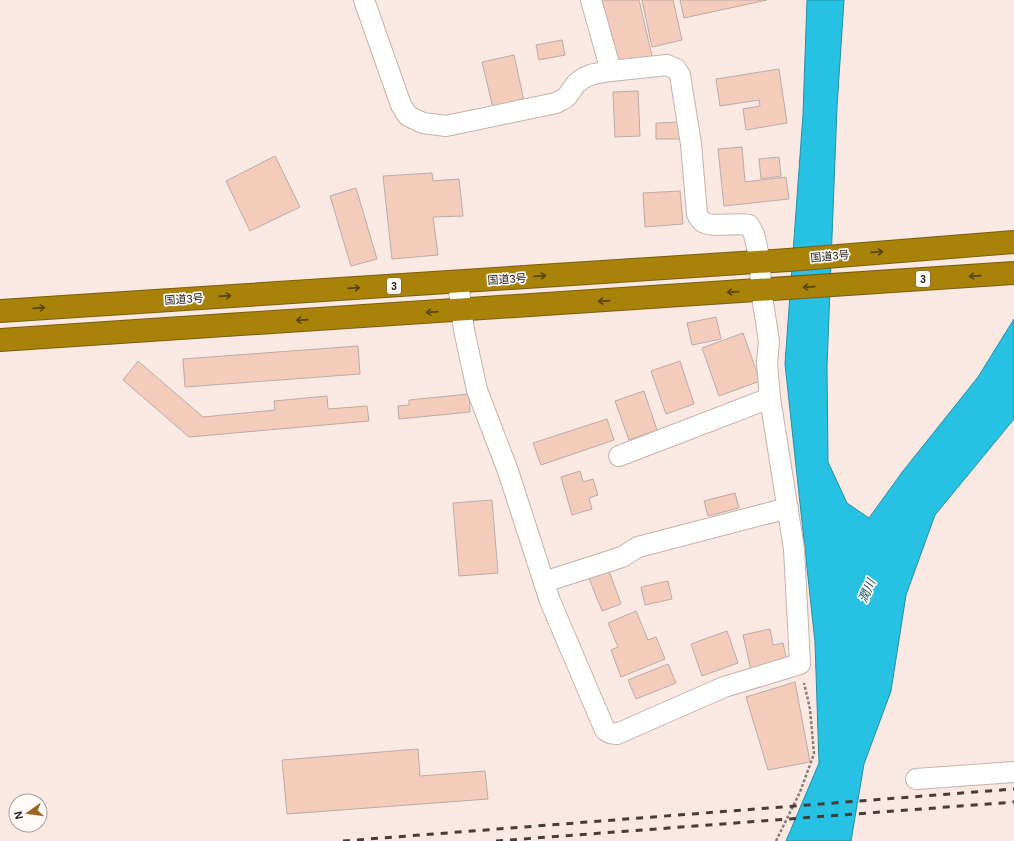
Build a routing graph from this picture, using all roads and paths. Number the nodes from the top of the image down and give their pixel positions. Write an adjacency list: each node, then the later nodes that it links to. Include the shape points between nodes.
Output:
1 (364, 0): 3 (street, via 401,105 408,116 423,123 446,126 556,103 567,98 576,84 587,76)
2 (591, 0): 3 (street)
3 (611, 71): 5 (street, via 667,66 676,69 680,75 691,144 697,214 703,222 710,224 749,224)
4 (1014, 242): 5 (highway, 国道3号 / 3, one-way to 4)
5 (760, 261): 7 (highway, 国道3号 / 3, one-way to 5); 8 (street)
6 (1014, 273): 8 (highway, 3, one-way to 8)
7 (458, 282): 9 (street); 10 (highway, 国道3号 / 3, one-way to 7)
8 (761, 290): 9 (highway, 3, one-way to 9); 12 (street, via 769,341 767,363)
9 (462, 310): 11 (highway, 3, one-way to 11); 15 (street, via 465,336 478,390 508,471)
10 (0, 311)
11 (0, 340)
12 (770, 398): 13 (street); 14 (street)
13 (619, 456)
14 (788, 508): 15 (street, via 638,547 622,557); 16 (street, via 794,549)
15 (544, 582): 16 (street, via 605,730 610,733 617,734 724,687)
16 (800, 664): 19 (path, via 810,710 814,754 800,792)
17 (1014, 772): 18 (street)
18 (916, 779)
19 (776, 841)

